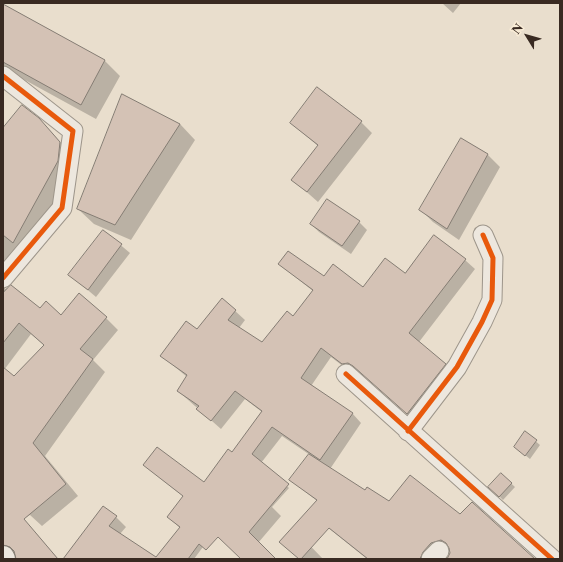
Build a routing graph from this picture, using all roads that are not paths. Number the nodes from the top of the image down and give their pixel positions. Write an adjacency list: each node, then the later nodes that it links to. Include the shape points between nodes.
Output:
1 (3, 76): 3 (street, via 73,131 62,208)
2 (483, 235): 5 (street, via 493,258 492,300 457,367)
3 (3, 278)
4 (346, 374): 5 (street)
5 (408, 431): 6 (street)
6 (552, 559)

